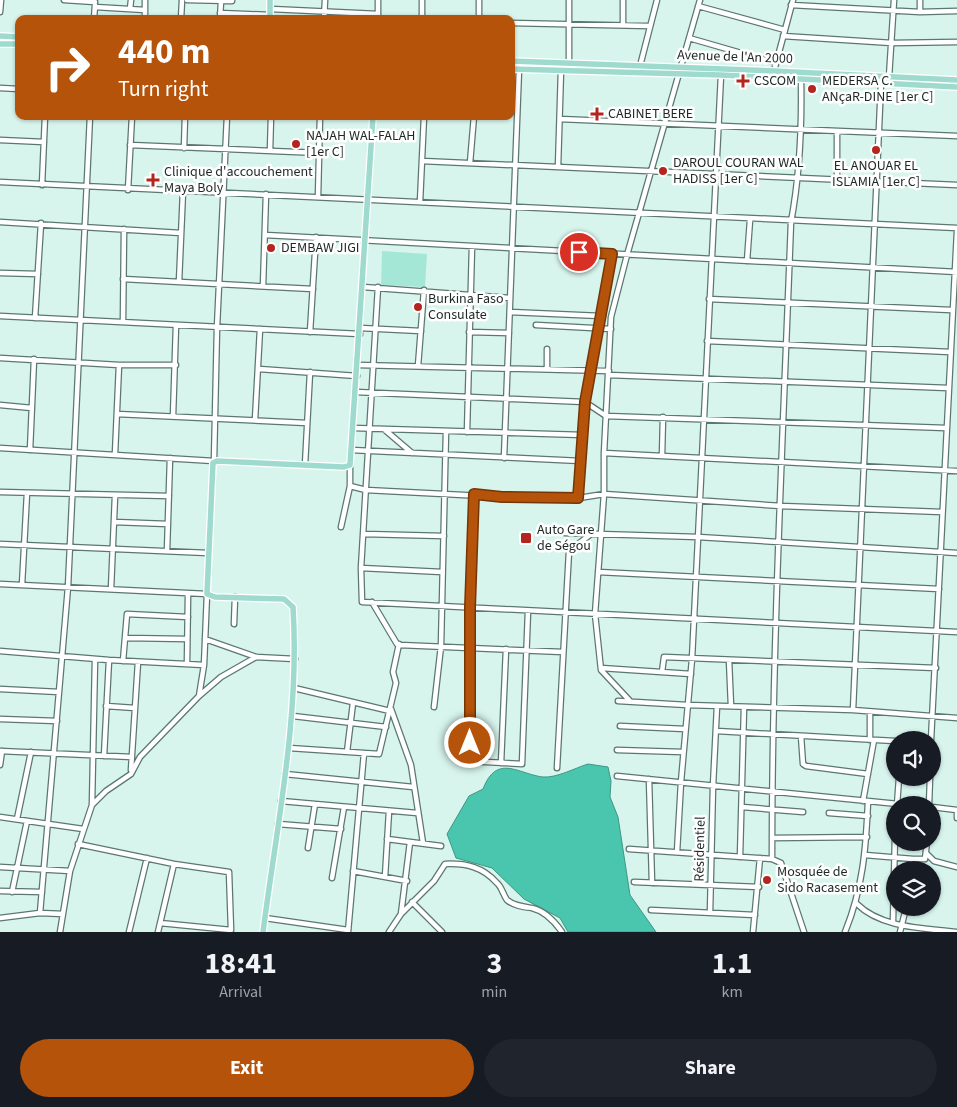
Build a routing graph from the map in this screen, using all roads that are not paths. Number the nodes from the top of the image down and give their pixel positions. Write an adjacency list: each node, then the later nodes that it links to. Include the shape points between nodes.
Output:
1 (0, 0): 26 (street)
2 (64, 0): 21 (street)
3 (131, 0): 22 (street)
4 (145, 0): 23 (street)
5 (182, 0): 33 (street)
6 (187, 0): 17 (street)
7 (270, 0): 31 (main road)
8 (325, 0): 27 (street)
9 (378, 0): 35 (street)
10 (422, 0): 36 (street)
11 (479, 0): 37 (street)
12 (569, 0): 39 (street)
13 (623, 0): 40 (street)
14 (657, 0): 41 (street)
15 (894, 0): 25 (street)
16 (920, 0): 28 (street)
17 (221, 1): 18 (street); 29 (street)
18 (232, 1): 30 (street)
19 (792, 1): 25 (street); 42 (street)
20 (699, 2): 42 (street); 46 (street)
21 (95, 3): 22 (street)
22 (130, 9): 23 (street)
23 (145, 10): 32 (street)
24 (957, 10): 28 (street)
25 (894, 11): 28 (street); 48 (street)
26 (0, 12)
27 (324, 12): 31 (street); 34 (street)
28 (920, 12)
29 (220, 13): 30 (street)
30 (231, 13): 31 (street)
31 (270, 14)
32 (144, 15)
33 (181, 15)
34 (364, 15)
35 (378, 15)
36 (422, 15)
37 (479, 15)
38 (515, 23): 39 (street)
39 (569, 23): 40 (street); 53 (street)
40 (623, 25): 41 (street)
41 (649, 26): 54 (street)
42 (785, 30): 44 (street)
43 (0, 36): 45 (main road)
44 (783, 36): 48 (street); 52 (street)
45 (15, 37)
46 (689, 38): 52 (street); 59 (street)
47 (957, 42): 48 (street)
48 (892, 43): 61 (street)
49 (0, 44): 50 (main road)
50 (15, 44)
51 (515, 61): 53 (main road, Avenue de l'An 2000)
52 (776, 63): 58 (street)
53 (569, 64): 54 (main road, Avenue de l'An 2000)
54 (640, 66): 59 (main road, Avenue de l'An 2000)
55 (515, 68): 56 (main road, Avenue de l'An 2000)
56 (519, 69): 57 (main road, Avenue de l'An 2000); 94 (street)
57 (561, 70): 59 (main road, Avenue de l'An 2000); 68 (street)
58 (774, 70): 59 (main road, Avenue de l'An 2000); 61 (main road, Avenue de l'An 2000)
59 (680, 72): 60 (main road, Avenue de l'An 2000); 79 (street)
60 (721, 75): 62 (main road, Avenue de l'An 2000); 80 (street)
61 (889, 77): 63 (main road, Avenue de l'An 2000)
62 (801, 79): 64 (main road, Avenue de l'An 2000); 81 (street)
63 (957, 80)
64 (881, 83): 65 (main road, Avenue de l'An 2000); 83 (street)
65 (957, 86)
66 (0, 88): 67 (street)
67 (15, 89)
68 (560, 119): 79 (street); 95 (street)
69 (45, 120): 86 (street)
70 (90, 120): 104 (street)
71 (132, 120): 87 (street)
72 (185, 120): 88 (street)
73 (228, 120): 89 (street)
74 (271, 120): 90 (street)
75 (320, 120): 91 (street)
76 (373, 120): 110 (main road)
77 (424, 120): 92 (street)
78 (474, 120): 93 (street)
79 (666, 124): 80 (street); 96 (street)
80 (720, 126): 81 (street); 97 (street)
81 (802, 131): 82 (street); 98 (street)
82 (837, 131): 83 (street); 99 (street)
83 (879, 133): 84 (street); 100 (street)
84 (957, 136)
85 (0, 140): 86 (street)
86 (44, 142): 103 (street)
87 (130, 145): 88 (street); 105 (street)
88 (184, 148): 89 (street)
89 (226, 150): 90 (street); 107 (street)
90 (270, 151): 91 (street)
91 (320, 153): 109 (street)
92 (422, 161): 93 (street); 111 (street)
93 (470, 163): 94 (street)
94 (515, 165): 95 (street); 112 (street)
95 (558, 167): 96 (street)
96 (651, 171): 97 (street); 113 (street)
97 (715, 174): 98 (street); 114 (street)
98 (799, 177): 99 (street); 117 (street)
99 (837, 180): 100 (street)
100 (877, 181): 102 (street); 119 (street)
101 (0, 182): 103 (street)
102 (957, 185)
103 (42, 186): 104 (street)
104 (86, 188): 105 (street); 120 (street)
105 (128, 190): 106 (street)
106 (183, 191): 107 (street); 123 (street)
107 (225, 192): 108 (street); 140 (street)
108 (266, 194): 109 (street); 124 (street)
109 (318, 197): 110 (street)
110 (369, 200): 111 (street); 126 (main road)
111 (420, 202): 112 (street)
112 (514, 208): 113 (street); 128 (street)
113 (640, 214): 114 (street); 130 (street)
114 (714, 218): 115 (street); 131 (street)
115 (750, 220): 117 (street); 132 (street)
116 (0, 222): 118 (street)
117 (791, 222): 119 (street); 133 (street)
118 (41, 223): 120 (street); 137 (street)
119 (876, 225): 122 (street); 134 (street)
120 (85, 226): 121 (street); 156 (street)
121 (124, 228): 123 (street); 138 (street)
122 (957, 230): 135 (street)
123 (181, 233): 139 (street)
124 (265, 234): 125 (street); 141 (street)
125 (316, 237): 126 (street); 144 (street)
126 (366, 241): 127 (street); 142 (main road)
127 (472, 246): 128 (street); 146 (street)
128 (512, 248): 129 (street); 147 (street)
129 (612, 254): 130 (street); 154 (street)
130 (627, 255): 131 (street); 164 (street)
131 (711, 259): 132 (street); 148 (street)
132 (747, 261): 133 (street)
133 (790, 264): 134 (street); 149 (street)
134 (874, 268): 135 (street); 150 (street)
135 (955, 272): 151 (street)
136 (0, 273): 137 (street)
137 (38, 274): 155 (street)
138 (124, 279): 139 (street); 157 (street)
139 (179, 282): 140 (street)
140 (218, 284): 141 (street); 160 (street)
141 (263, 286): 144 (street)
142 (362, 287): 143 (street); 165 (main road)
143 (378, 287): 145 (street); 163 (street)
144 (313, 289): 167 (street)
145 (424, 290): 146 (street); 166 (street)
146 (471, 295): 147 (street); 168 (street)
147 (510, 298): 152 (street)
148 (709, 299): 149 (street); 170 (street)
149 (788, 303): 150 (street); 171 (street)
150 (871, 306): 151 (street); 172 (street)
151 (952, 310): 174 (street)
152 (510, 312): 154 (street); 169 (street)
153 (0, 316): 155 (street)
154 (600, 316): 161 (street)
155 (35, 318): 156 (street)
156 (80, 320): 157 (street); 179 (street)
157 (123, 322): 158 (street)
158 (176, 325): 160 (street); 182 (street)
159 (536, 325): 161 (street)
160 (217, 327): 162 (street); 208 (street)
161 (598, 328): 164 (street); 189 (street)
162 (260, 329): 167 (street); 187 (street)
163 (375, 329): 165 (street); 166 (street); 180 (street)
164 (611, 329): 191 (street)
165 (360, 331): 167 (street); 183 (main road)
166 (421, 331): 184 (street)
167 (310, 332)
168 (469, 332): 169 (street); 185 (street)
169 (509, 333): 186 (street)
170 (707, 341): 171 (street); 193 (street)
171 (786, 345): 172 (street); 194 (street)
172 (869, 348): 174 (street); 195 (street)
173 (548, 349): 188 (street)
174 (950, 352): 177 (street)
175 (0, 358): 176 (street)
176 (34, 359): 179 (street); 203 (street)
177 (949, 359): 178 (street); 196 (street)
178 (957, 360)
179 (78, 363): 181 (street); 226 (street)
180 (374, 364): 183 (street); 184 (street); 198 (street)
181 (119, 365): 182 (street); 204 (street)
182 (176, 365): 205 (street)
183 (358, 365): 192 (main road)
184 (418, 366): 185 (street)
185 (468, 367): 186 (street); 199 (street)
186 (507, 368): 188 (street); 200 (street)
187 (259, 369): 190 (street); 210 (street)
188 (547, 369): 189 (street)
189 (591, 370): 191 (street); 201 (street)
190 (310, 372): 192 (street); 212 (street)
191 (609, 373): 193 (street); 206 (street)
192 (357, 376): 197 (main road)
193 (705, 379): 194 (street); 209 (street)
194 (785, 382): 195 (street); 211 (street)
195 (868, 385): 196 (street); 213 (street)
196 (948, 388): 215 (street)
197 (356, 392): 198 (street); 214 (main road)
198 (372, 393): 199 (street); 216 (street)
199 (467, 397): 200 (street); 219 (street)
200 (506, 398): 201 (street); 220 (street)
201 (585, 402): 206 (street); 221 (street)
202 (0, 405): 203 (street)
203 (32, 408): 223 (street)
204 (117, 414): 205 (street); 229 (street)
205 (173, 416): 208 (street)
206 (606, 416): 207 (street); 228 (street)
207 (663, 417): 209 (street); 231 (street)
208 (215, 418): 210 (street); 235 (street)
209 (703, 418): 211 (street); 234 (street)
210 (256, 420): 212 (street)
211 (784, 422): 213 (street); 237 (street)
212 (306, 423): 238 (street)
213 (866, 425): 215 (street); 240 (street)
214 (353, 428): 216 (street); 224 (main road)
215 (946, 428): 241 (street)
216 (370, 429): 217 (street); 225 (street)
217 (385, 430): 218 (street); 227 (street)
218 (446, 431): 219 (street); 230 (street)
219 (467, 432): 220 (street)
220 (506, 433): 221 (street); 233 (street)
221 (583, 435): 236 (street)
222 (0, 448): 223 (street)
223 (30, 450): 226 (street)
224 (351, 450): 225 (street); 239 (main road)
225 (368, 451): 227 (street); 244 (street)
226 (74, 452): 229 (street); 250 (street)
227 (412, 453): 230 (street)
228 (604, 453): 231 (street); 249 (street)
229 (115, 454): 232 (street)
230 (445, 455): 233 (street); 247 (street)
231 (662, 456): 234 (street)
232 (170, 458): 235 (street); 252 (street)
233 (504, 458): 236 (street)
234 (702, 458): 237 (street); 254 (street)
235 (214, 461): 238 (main road); 275 (main road)
236 (581, 462): 253 (street)
237 (782, 463): 240 (street); 255 (street)
238 (305, 465): 239 (main road, via 344,468)
239 (350, 465): 243 (street)
240 (864, 466): 241 (street); 256 (street)
241 (944, 470): 242 (street); 257 (street)
242 (957, 471)
243 (350, 486): 244 (street); 260 (street)
244 (366, 490): 247 (street); 262 (street)
245 (0, 492): 246 (street)
246 (27, 493): 250 (street); 269 (street)
247 (444, 493): 248 (street); 265 (street)
248 (474, 494): 253 (street); 294 (street)
249 (604, 494): 253 (street); 254 (street); 264 (street)
250 (72, 495): 251 (street); 270 (street)
251 (115, 496): 252 (street); 258 (street)
252 (168, 496): 259 (street)
253 (578, 498)
254 (700, 499): 255 (street); 266 (street)
255 (781, 506): 256 (street); 267 (street)
256 (862, 508): 257 (street); 272 (street)
257 (942, 512): 274 (street)
258 (114, 522): 259 (street); 271 (street)
259 (168, 524): 273 (street)
260 (341, 527)
261 (565, 533): 263 (street)
262 (364, 534): 265 (street); 277 (street)
263 (591, 534): 264 (street); 296 (street, via 570,551)
264 (601, 534): 266 (street); 279 (street)
265 (444, 536): 278 (street)
266 (698, 537): 267 (street); 280 (street)
267 (779, 542): 272 (street); 281 (street)
268 (0, 544): 269 (street)
269 (24, 545): 270 (street); 283 (street)
270 (70, 546): 271 (street); 285 (street)
271 (113, 547): 273 (street); 286 (street)
272 (860, 547): 274 (street); 284 (street)
273 (167, 551): 275 (street)
274 (940, 552): 276 (street); 287 (street)
275 (208, 553): 290 (main road)
276 (957, 553)
277 (360, 568): 278 (street); 292 (street, via 362,602)
278 (442, 572): 293 (street)
279 (598, 572): 280 (street); 297 (street)
280 (696, 577): 281 (street); 299 (street)
281 (778, 581): 284 (street); 301 (street)
282 (0, 584): 283 (street); 288 (street)
283 (22, 585): 285 (street)
284 (859, 585): 287 (street); 302 (street)
285 (68, 587): 286 (street); 315 (street)
286 (111, 589): 289 (street)
287 (939, 589): 303 (street)
288 (0, 590)
289 (188, 594): 290 (street); 298 (street)
290 (207, 594): 291 (main road); 307 (street)
291 (235, 597): 300 (street); 318 (main road, via 284,599 293,607)
292 (372, 602): 293 (street); 308 (street)
293 (441, 606): 294 (street); 309 (street)
294 (470, 608): 295 (street); 310 (street)
295 (528, 611): 296 (street); 312 (street)
296 (565, 612): 297 (street); 314 (street)
297 (595, 614): 299 (street); 328 (street)
298 (188, 617): 305 (street, via 127,614); 306 (street)
299 (693, 619): 301 (street); 319 (street)
300 (234, 624)
301 (776, 624): 302 (street); 324 (street)
302 (856, 627): 303 (street); 327 (street)
303 (937, 631): 304 (street); 329 (street)
304 (957, 632)
305 (126, 638): 306 (street); 322 (street)
306 (187, 639): 325 (street)
307 (205, 639): 316 (street); 326 (street)
308 (399, 644): 309 (street); 347 (street)
309 (441, 646): 310 (street); 344 (street)
310 (470, 647): 311 (street); 377 (street, via 469,761)
311 (506, 649): 312 (street); 377 (street)
312 (527, 650): 314 (street); 377 (street, via 522,764)
313 (0, 651): 315 (street)
314 (562, 652): 379 (street)
315 (62, 656): 317 (street); 334 (street)
316 (256, 657): 318 (street); 335 (street, via 221,677)
317 (95, 659): 320 (street); 374 (street)
318 (295, 659): 332 (main road)
319 (692, 659): 321 (street); 330 (street, via 664,657); 331 (street)
320 (109, 660): 322 (street); 340 (street)
321 (729, 660): 324 (street); 342 (street)
322 (123, 661): 323 (street)
323 (138, 662): 325 (street); 345 (street)
324 (775, 662): 327 (street); 346 (street)
325 (187, 664): 326 (street)
326 (204, 665): 335 (street)
327 (856, 665): 329 (street); 348 (street)
328 (601, 668): 330 (street); 337 (street)
329 (936, 668): 351 (street)
330 (662, 672): 331 (street)
331 (691, 674): 339 (street)
332 (294, 688): 338 (street); 350 (main road)
333 (0, 689): 334 (street)
334 (59, 692): 354 (street)
335 (199, 696): 380 (street, via 140,757)
336 (618, 701): 337 (street)
337 (630, 701): 339 (street)
338 (353, 703): 347 (street); 355 (street)
339 (687, 705): 341 (street); 358 (street)
340 (106, 706): 345 (street); 375 (street)
341 (717, 706): 342 (street); 359 (street, Résidentiel)
342 (732, 706): 343 (street)
343 (744, 706): 346 (street); 361 (street)
344 (434, 707)
345 (135, 708): 376 (street)
346 (773, 708): 348 (street); 362 (street)
347 (390, 710): 357 (street); 388 (street, via 411,765)
348 (853, 710): 349 (street)
349 (870, 712): 351 (street); 364 (street)
350 (292, 716): 355 (street); 366 (main road)
351 (933, 718): 352 (street); 360 (street)
352 (957, 718)
353 (0, 719): 354 (street)
354 (57, 721): 373 (street)
355 (351, 723): 357 (street); 370 (street)
356 (620, 726): 358 (street)
357 (386, 727): 372 (street, via 379,754)
358 (685, 729): 371 (street)
359 (717, 731): 361 (street); 387 (street, Résidentiel)
360 (932, 731)
361 (744, 733): 362 (street); 389 (street)
362 (772, 734): 363 (street); 390 (street)
363 (801, 736): 364 (street); 382 (street, via 803,764 806,766)
364 (872, 740): 365 (street); 382 (street)
365 (886, 741)
366 (289, 748): 370 (street); 381 (main road)
367 (617, 750): 371 (street)
368 (1, 751): 369 (street); 378 (street)
369 (31, 752): 373 (street); 409 (street)
370 (347, 752): 372 (street)
371 (683, 752): 386 (street)
372 (364, 753): 385 (street)
373 (55, 754): 374 (street); 411 (street)
374 (91, 755): 375 (street); 395 (street)
375 (104, 756): 376 (street)
376 (132, 757): 380 (street)
377 (501, 762)
378 (0, 765)
379 (556, 768)
380 (131, 774): 395 (street)
381 (285, 774): 385 (street); 391 (main road)
382 (868, 774): 392 (street)
383 (616, 776): 384 (street)
384 (649, 779): 386 (street); 425 (street)
385 (361, 782): 388 (street); 398 (street)
386 (681, 782): 387 (street); 427 (street)
387 (713, 786): 389 (street); 429 (street, Résidentiel)
388 (413, 787): 404 (street)
389 (743, 789): 390 (street); 397 (street)
390 (773, 792): 392 (street); 400 (street)
391 (281, 801): 394 (street); 412 (main road)
392 (866, 801): 393 (street); 406 (street)
393 (886, 803)
394 (315, 804): 396 (street); 413 (street)
395 (92, 805): 415 (street)
396 (344, 807): 398 (street); 414 (street)
397 (742, 807): 400 (street); 431 (street)
398 (359, 808): 402 (street); 443 (street)
399 (941, 808): 401 (street)
400 (772, 810): 403 (street); 417 (street)
401 (957, 810): 408 (street)
402 (389, 811): 404 (street); 418 (street)
403 (803, 812)
404 (417, 813): 420 (street)
405 (829, 813): 406 (street)
406 (868, 816): 416 (street)
407 (0, 817): 409 (street)
408 (957, 818)
409 (17, 819): 410 (street)
410 (27, 821): 411 (street); 440 (street)
411 (49, 824): 415 (street); 441 (street)
412 (278, 824): 413 (street); 464 (main road)
413 (311, 826): 414 (street); 423 (street)
414 (341, 828): 445 (street)
415 (84, 829): 421 (street)
416 (867, 837): 417 (street); 430 (street)
417 (772, 838): 435 (street)
418 (387, 839): 419 (street); 444 (street)
419 (410, 842): 420 (street); 446 (street)
420 (423, 843): 422 (street)
421 (78, 844): 433 (street); 442 (street)
422 (441, 846)
423 (308, 848)
424 (629, 849): 425 (street)
425 (651, 851): 427 (street); 448 (street)
426 (894, 851): 432 (street)
427 (677, 852): 429 (street)
428 (926, 853): 436 (street, via 924,859); 439 (street, via 934,861)
429 (711, 855): 431 (street); 449 (street, Résidentiel)
430 (865, 855): 432 (street); 455 (street)
431 (740, 857): 434 (street)
432 (894, 857): 436 (street); 465 (street)
433 (146, 858): 437 (street); 471 (street)
434 (760, 858): 435 (street); 450 (street)
435 (772, 859): 478 (street, via 781,863)
436 (913, 859)
437 (174, 864): 466 (street); 466 (street, via 229,872 230,930)
438 (0, 867): 440 (street)
439 (957, 867)
440 (16, 869): 441 (street); 452 (street)
441 (44, 870): 442 (street); 453 (street)
442 (70, 871): 459 (street)
443 (353, 871): 444 (street); 469 (street)
444 (385, 877): 446 (street)
445 (332, 878)
446 (407, 881): 460 (street)
447 (634, 882): 448 (street)
448 (652, 882): 449 (street)
449 (710, 884): 450 (street); 458 (street, Résidentiel)
450 (758, 887): 461 (street)
451 (0, 892): 452 (street)
452 (12, 892): 453 (street)
453 (42, 892): 457 (street)
454 (412, 902): 460 (street); 475 (street); 476 (street, via 434,881 445,864 474,866 498,884 507,900 523,908 534,908)
455 (857, 904): 465 (street, via 866,913); 479 (street)
456 (651, 910): 458 (street)
457 (40, 913): 459 (street); 463 (street)
458 (710, 913): 461 (street)
459 (63, 914): 470 (street)
460 (401, 914): 474 (street)
461 (755, 915): 477 (street)
462 (905, 916): 467 (street)
463 (0, 918)
464 (265, 918): 468 (street); 473 (main road)
465 (893, 921): 467 (street)
466 (160, 923): 472 (street)
467 (903, 925): 480 (street); 481 (street)
468 (324, 929): 469 (street)
469 (348, 931)
470 (60, 932)
471 (129, 932)
472 (158, 932)
473 (263, 932)
474 (389, 932)
475 (442, 932)
476 (562, 932)
477 (753, 932)
478 (804, 932)
479 (845, 932)
480 (900, 932)
481 (956, 932)

